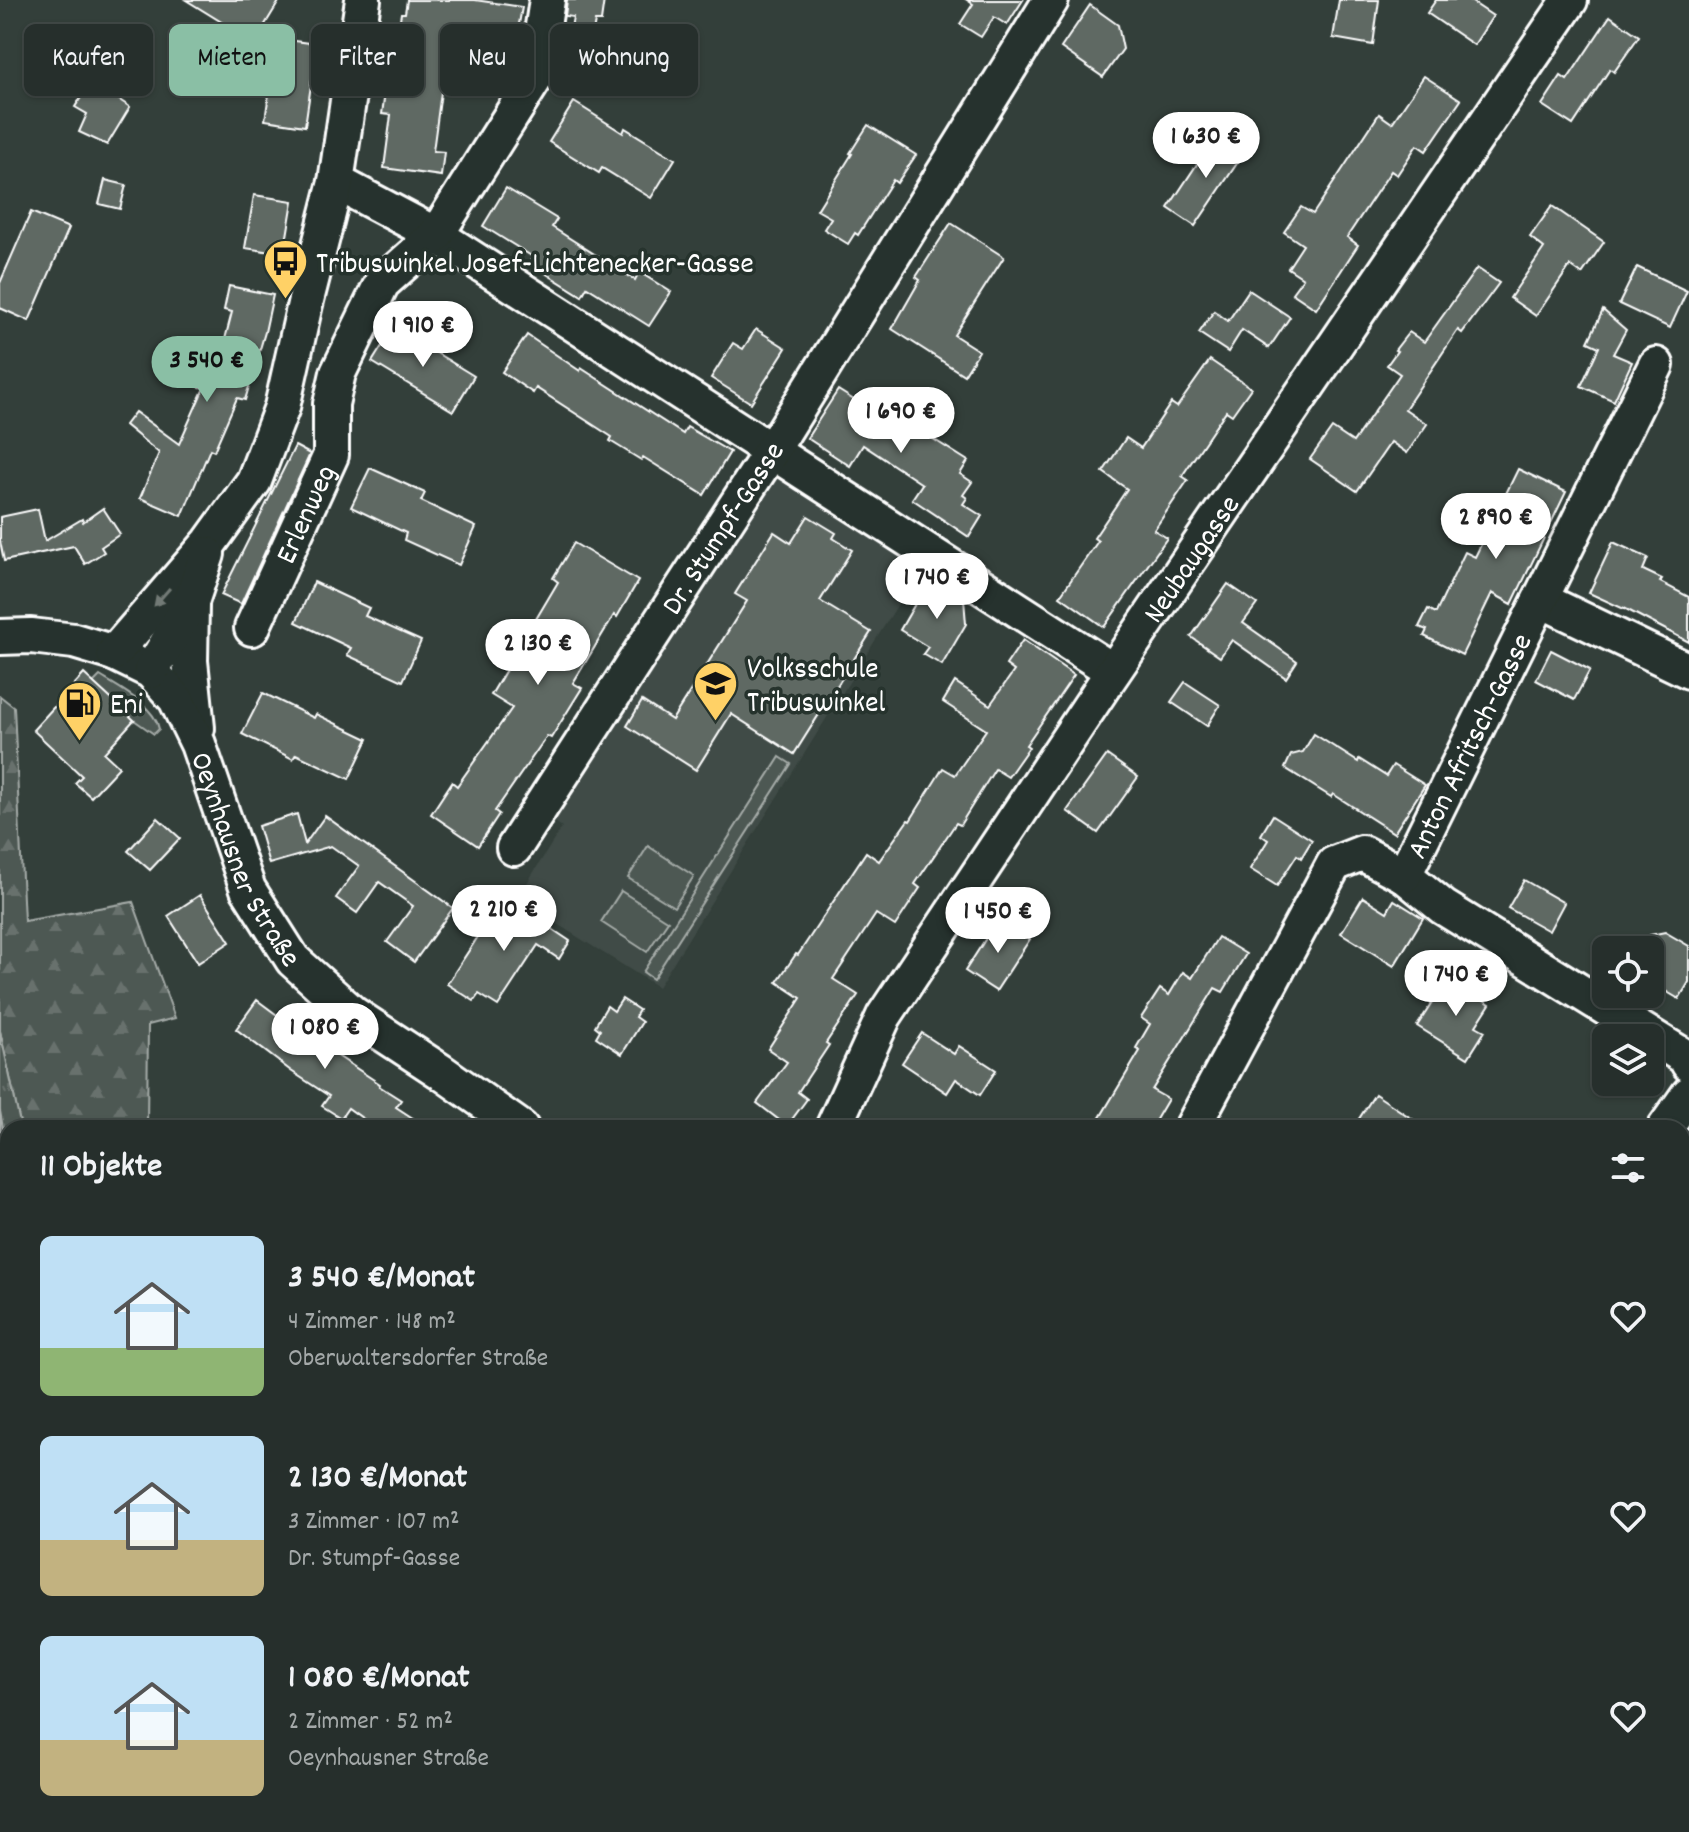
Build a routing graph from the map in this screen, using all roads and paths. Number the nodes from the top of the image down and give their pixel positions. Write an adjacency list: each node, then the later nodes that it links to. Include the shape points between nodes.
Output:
1 (363, 0): 5 (street)
2 (547, 0): 6 (street, Erlenweg, via 535,78)
3 (1051, 0): 8 (street, Dr. Stumpf-Gasse)
4 (1570, 0): 16 (street, Neubaugasse)
5 (336, 182): 6 (street); 9 (street, via 282,407 254,481)
6 (436, 235): 8 (street); 12 (street, Erlenweg, via 382,283 338,373 331,404 331,455)
7 (1656, 365): 10 (street, Anton Afritsch-Gasse)
8 (772, 450): 16 (street); 19 (street, Dr. Stumpf-Gasse)
9 (210, 542): 11 (street); 14 (street, one-way to 14)
10 (1541, 600): 17 (street); 20 (street, Anton Afritsch-Gasse)
11 (191, 602): 15 (street); 18 (street)
12 (252, 628)
13 (0, 637): 14 (street, Oeynhausner Straße, via 74,641)
14 (114, 653): 15 (street, Oeynhausner Straße)
15 (151, 671): 18 (street, Oeynhausner Straße, via 176,699)
16 (1113, 671): 24 (street, Neubaugasse, via 884,1016)
17 (1689, 671)
18 (198, 744): 23 (street, Oeynhausner Straße, via 248,889 293,960 353,1014)
19 (514, 848)
20 (1404, 875): 21 (street, via 1443,907); 25 (street, Anton Afritsch-Gasse, via 1362,853 1334,864)
21 (1689, 1064)
22 (1689, 1094): 26 (street)
23 (510, 1120)
24 (837, 1120)
25 (1196, 1120)
26 (1671, 1120)

